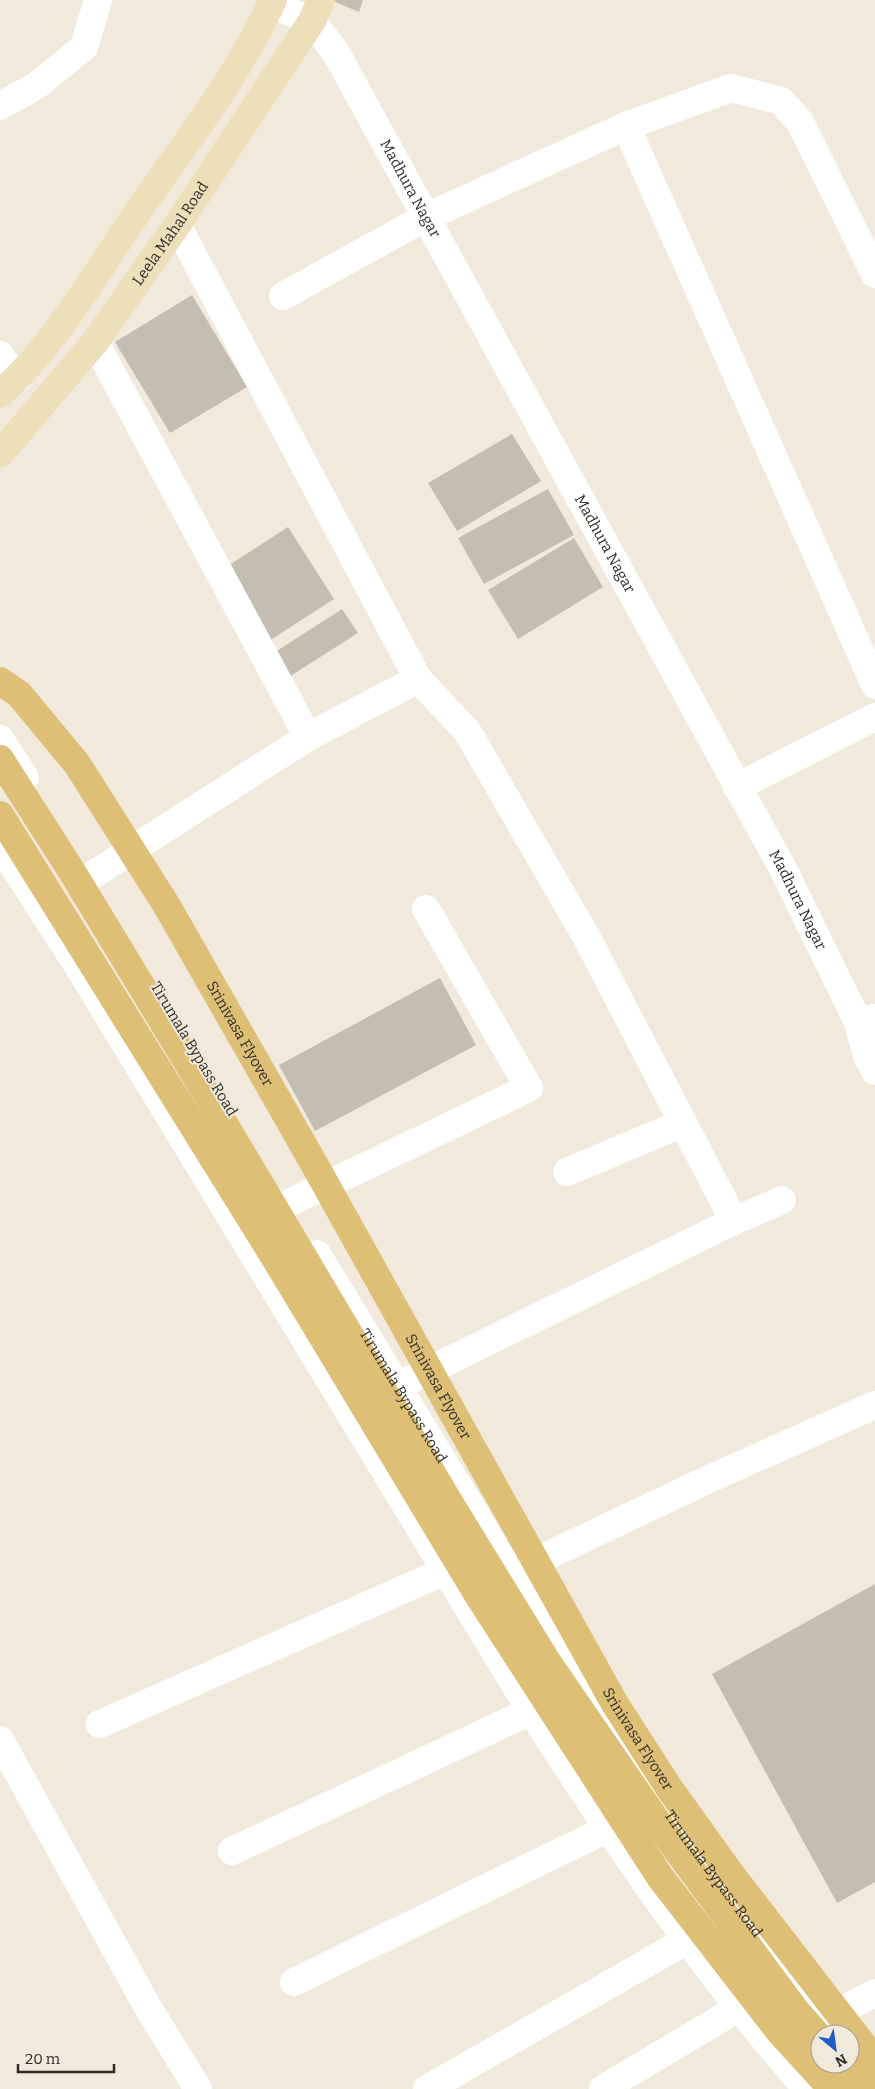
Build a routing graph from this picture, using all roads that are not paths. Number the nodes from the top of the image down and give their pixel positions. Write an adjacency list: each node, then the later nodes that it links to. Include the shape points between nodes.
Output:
1 (98, 0): 4 (street, via 84,47 36,86)
2 (272, 2): 3 (street); 12 (main road, via 245,56 60,325)
3 (317, 10): 6 (street, Madhura Nagar, via 336,53); 7 (main road, Leela Mahal Road)
4 (0, 106)
5 (626, 126): 6 (street); 8 (street, via 731,88 781,101 800,122); 16 (street)
6 (426, 217): 9 (street); 21 (street, Madhura Nagar)
7 (177, 225): 10 (main road, Leela Mahal Road); 14 (street)
8 (875, 274)
9 (283, 296)
10 (95, 342): 13 (main road, Leela Mahal Road); 18 (street)
11 (0, 355): 12 (street)
12 (8, 386)
13 (0, 454)
14 (418, 679): 18 (street); 28 (street, via 467,730 587,938)
15 (0, 681): 58 (main road, Srinivasa Flyover, via 19,694 77,764 167,906 616,1704 669,1788 730,1873 873,2058)
16 (875, 685)
17 (875, 718): 21 (street)
18 (308, 737): 24 (street)
19 (0, 739): 24 (street, Tirumala Bypass Road)
20 (0, 759): 46 (main road, Srinivasa Flyover, via 183,1054 548,1663 674,1846 796,2011)
21 (737, 787): 26 (street, Madhura Nagar)
22 (0, 815): 56 (main road, via 275,1258 478,1595 660,1877 779,2031)
23 (0, 845): 35 (street, via 78,966)
24 (90, 876): 31 (street, Tirumala Bypass Road)
25 (426, 909): 31 (street, via 529,1088)
26 (866, 1020): 27 (street, Madhura Nagar, via 866,1053)
27 (875, 1071)
28 (683, 1123): 29 (street); 32 (street)
29 (567, 1172)
30 (782, 1200): 32 (street)
31 (287, 1204): 33 (street, Tirumala Bypass Road)
32 (734, 1222): 33 (street)
33 (397, 1386): 36 (street, Tirumala Bypass Road)
34 (875, 1405): 36 (street)
35 (447, 1570): 37 (street); 38 (street)
36 (511, 1573): 47 (street, Tirumala Bypass Road, via 678,1828)
37 (531, 1711): 40 (street); 41 (street)
38 (100, 1724)
39 (0, 1740): 52 (street, via 146,2004)
40 (607, 1829): 42 (street); 43 (street)
41 (232, 1852)
42 (686, 1940): 45 (street); 53 (street)
43 (294, 1982)
44 (875, 1993): 48 (street)
45 (740, 2007): 54 (street); 55 (street)
46 (815, 2024)
47 (820, 2024)
48 (834, 2024)
49 (860, 2065): 51 (street)
50 (852, 2074): 57 (main road)
51 (875, 2082)
52 (198, 2089)
53 (427, 2089)
54 (603, 2089)
55 (807, 2089)
56 (832, 2089)
57 (865, 2089)
58 (870, 2089)

